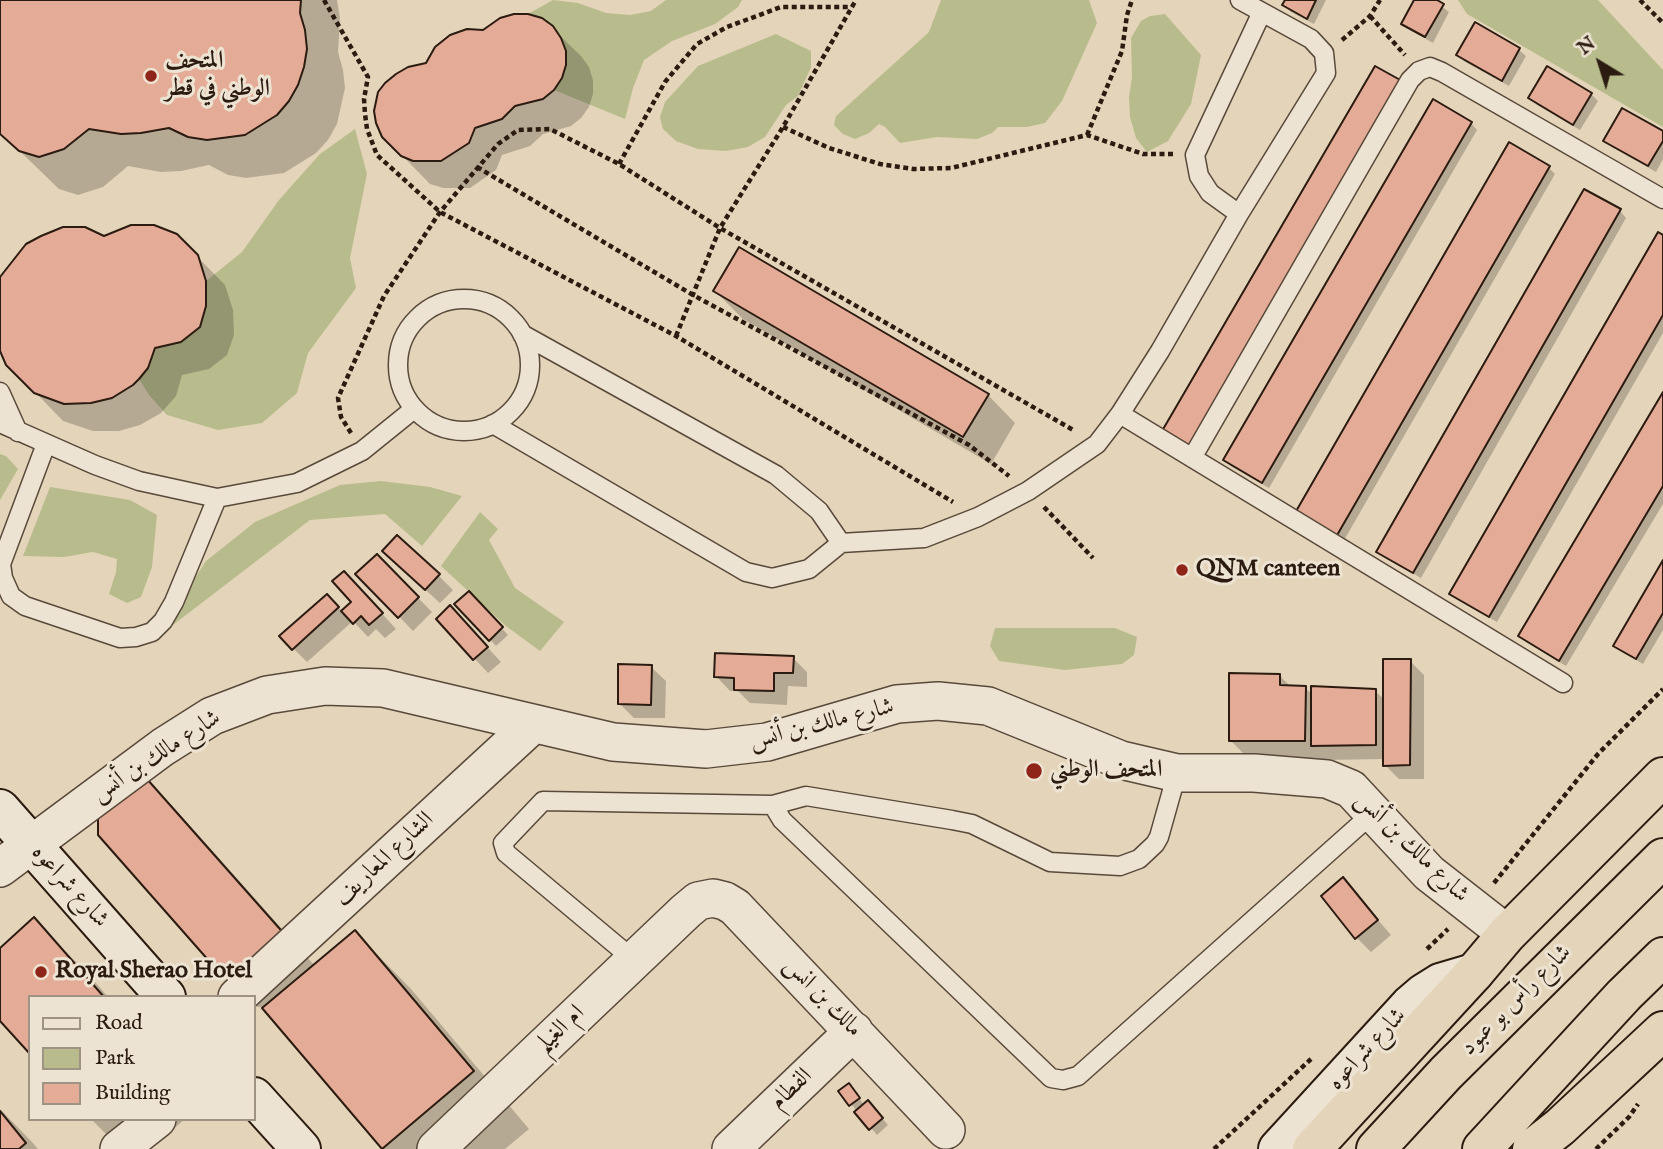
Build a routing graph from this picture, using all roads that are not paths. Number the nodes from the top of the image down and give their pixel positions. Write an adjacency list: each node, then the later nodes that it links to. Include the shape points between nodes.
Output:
1 (1240, 0): 2 (lane)
2 (1262, 12): 4 (lane, via 1195,155 1199,176 1210,193); 4 (lane, via 1311,38 1324,53 1326,73)
3 (1663, 199): 13 (lane, via 1442,72 1430,67 1419,71)
4 (1239, 214): 8 (lane)
5 (522, 334): 7 (lane, via 504,313 479,301 452,301 426,311 412,323 398,357 398,376); 10 (lane, via 530,370 526,386 519,402); 15 (lane, via 776,475 819,511)
6 (0, 392): 11 (lane)
7 (414, 409): 10 (lane, via 451,429 476,430); 14 (lane, via 362,451 298,483)
8 (1119, 414): 13 (lane); 15 (lane, via 1097,444 1028,491 978,517 924,538)
9 (0, 423): 11 (lane)
10 (493, 424): 15 (lane, via 746,572 772,578 809,569)
11 (18, 432): 12 (lane)
12 (46, 444): 14 (lane, via 139,481); 14 (lane, via 1,564 3,579 11,596 32,609 120,638 152,632 163,621)
13 (1192, 458): 16 (lane)
14 (217, 498)
15 (841, 543)
16 (1563, 683)
17 (533, 724): 18 (street, شارع مالك بن أنس, via 613,742 706,749 766,742 897,704 938,701 988,706 1121,760); 23 (street, شارع مالك بن أنس, via 383,688 325,686 267,695 202,722); 32 (street, الشارع المعاريف)
18 (1177, 773): 20 (lane, via 1155,844 1139,859 1120,866 1050,862 972,824 952,820 806,796); 22 (street, شارع مالك بن أنس, via 1327,779 1351,789)
19 (1663, 778): 27 (highway)
20 (773, 805): 22 (lane, via 782,820 1051,1078 1063,1080 1078,1076); 29 (lane, via 543,801 503,843 506,853)
21 (0, 809): 23 (street, شارع شراعوه)
22 (1374, 812): 27 (street, شارع مالك بن أنس, via 1429,873)
23 (30, 844): 25 (street, شارع مالك بن أنس); 31 (street, شارع شراعوه)
24 (1663, 858): 44 (highway, شارع رأس بو عبود)
25 (0, 868)
26 (686, 911): 29 (street, ام الغيلم); 33 (street, مالك بن انس, via 698,901 713,898 735,907)
27 (1507, 934): 30 (highway)
28 (1663, 957): 45 (highway)
29 (634, 960): 40 (street, ام الغيلم)
30 (1474, 973): 42 (street, شارع شراعوه, via 1440,983 1410,1005); 43 (highway)
31 (164, 995)
32 (239, 995)
33 (854, 1031): 37 (street, مالك بن انس); 41 (street, الفطام)
34 (1663, 1031): 46 (highway)
35 (256, 1099): 39 (street)
36 (154, 1121): 38 (street)
37 (946, 1130)
38 (119, 1149)
39 (301, 1149)
40 (436, 1149)
41 (731, 1149)
42 (1278, 1149)
43 (1312, 1149)
44 (1376, 1149)
45 (1482, 1149)
46 (1532, 1149)

